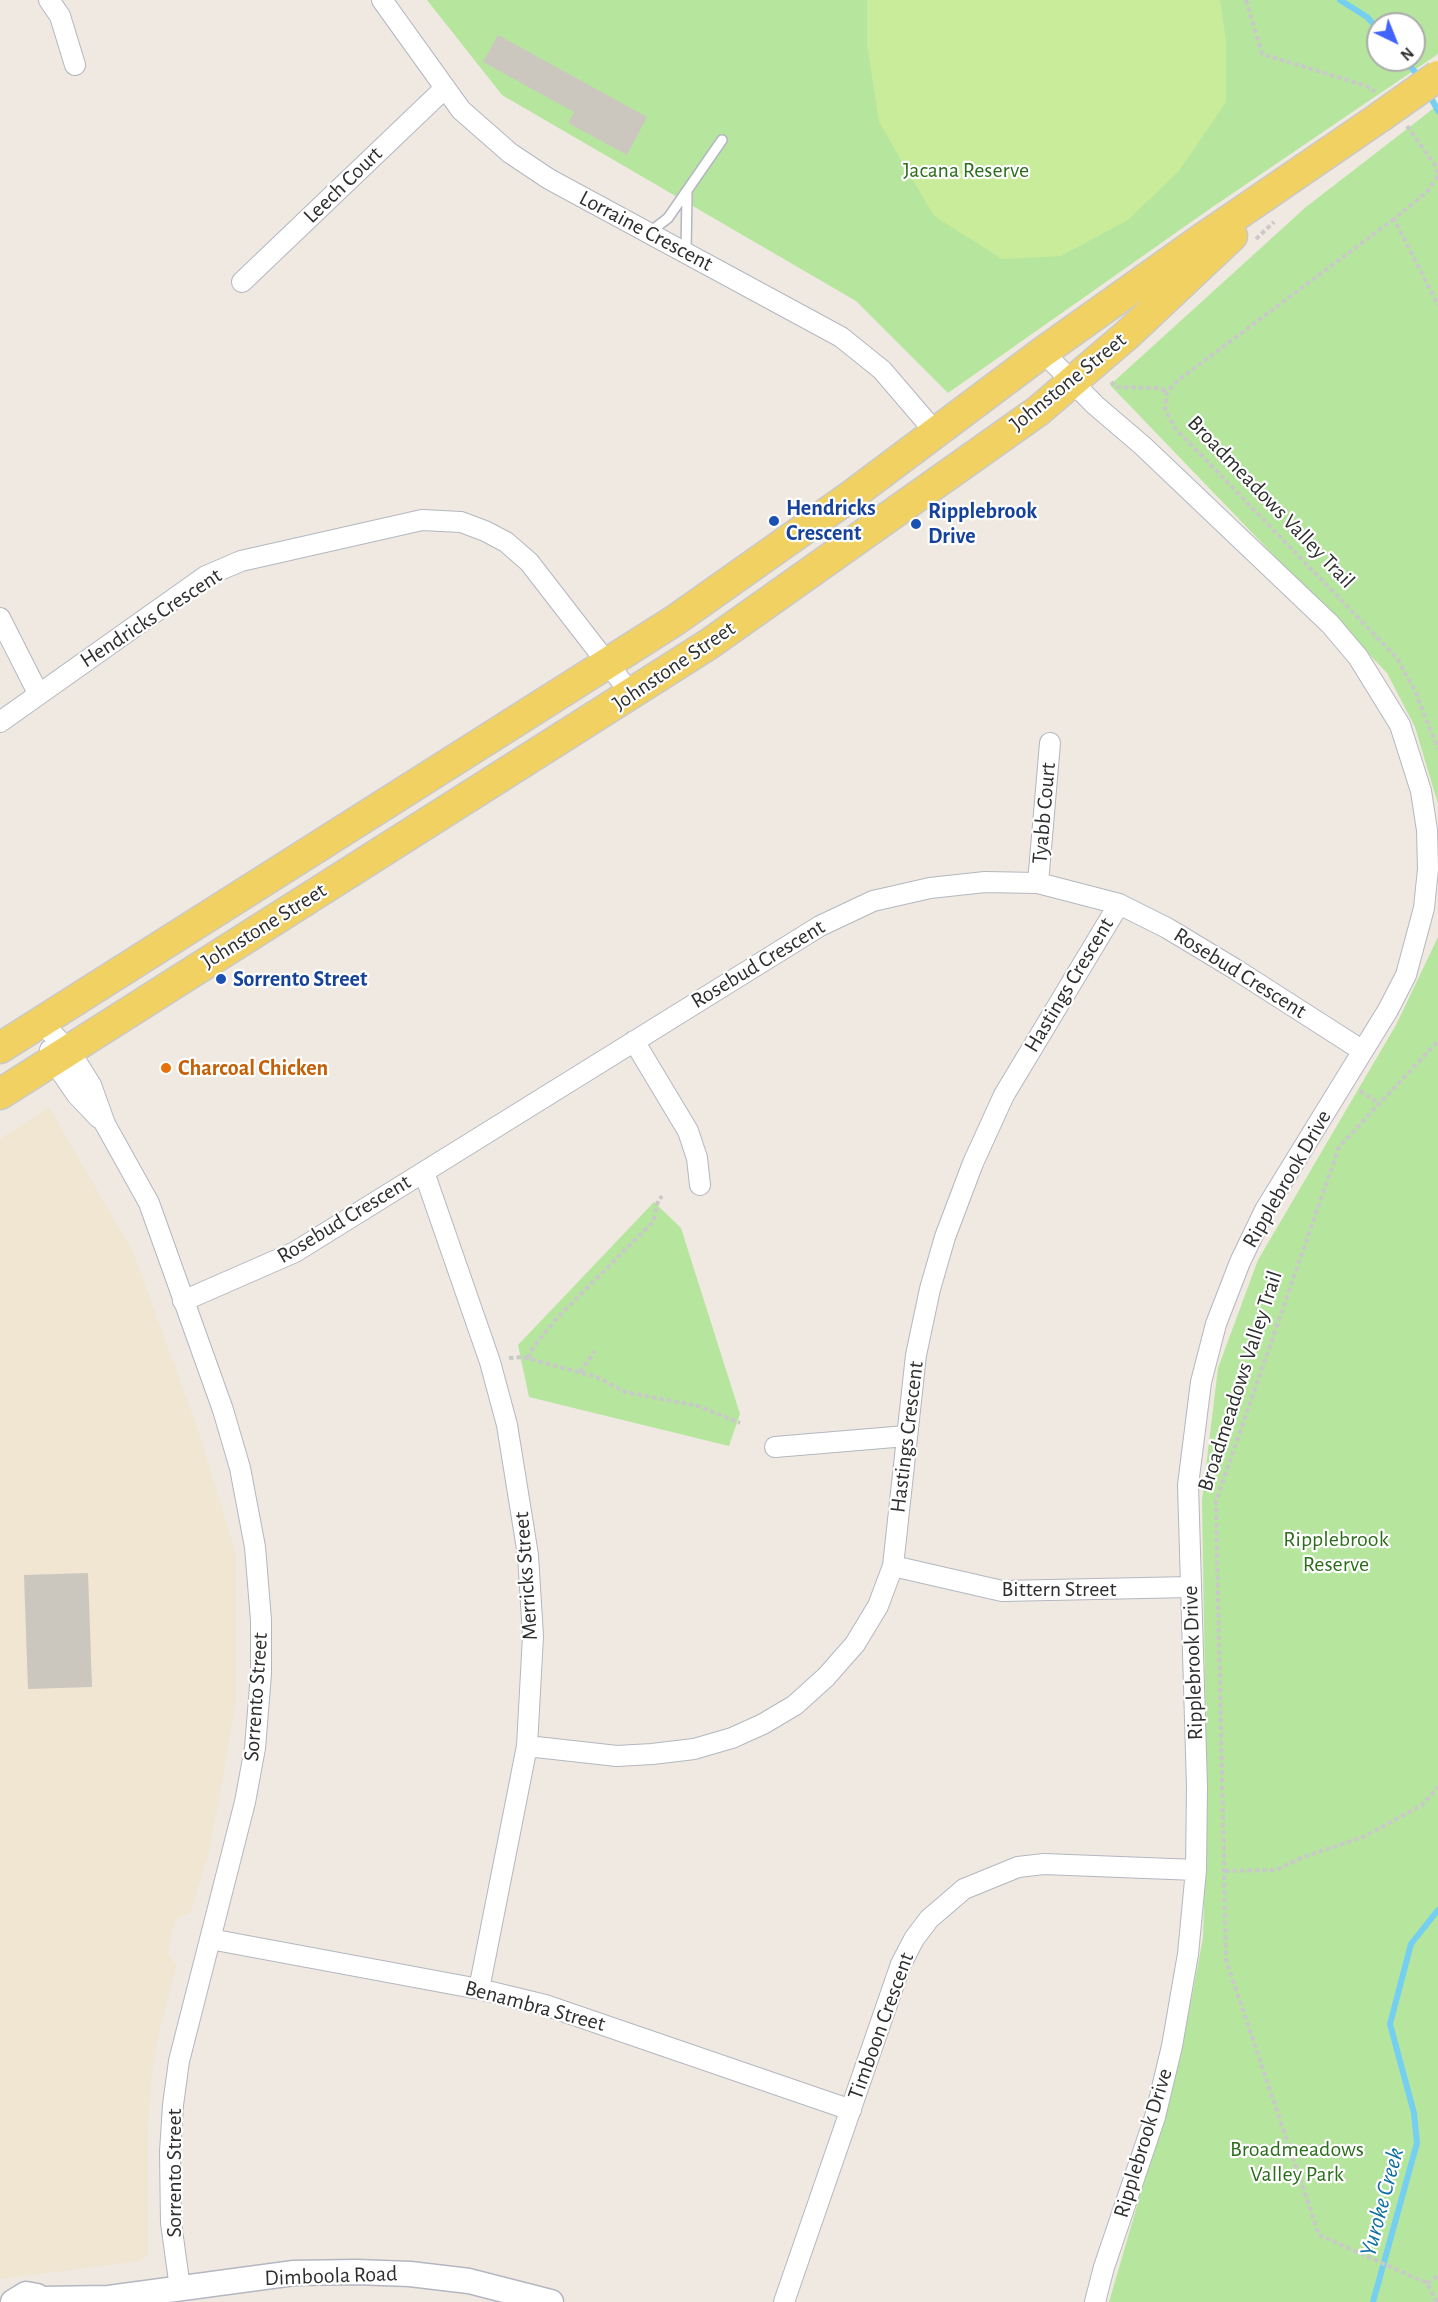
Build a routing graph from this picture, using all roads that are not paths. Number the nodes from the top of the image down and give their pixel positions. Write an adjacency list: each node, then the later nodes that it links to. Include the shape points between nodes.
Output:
1 (49, 0): 3 (street, via 66,31)
2 (382, 0): 5 (street, Lorraine Crescent)
3 (75, 65)
4 (1438, 76): 7 (main road, Johnstone Street, bridge)
5 (444, 89): 9 (street, Lorraine Crescent, via 486,135 510,153); 11 (street, Leech Court)
6 (722, 140): 8 (lane)
7 (1300, 173): 12 (main road, Johnstone Street); 13 (main road, Johnstone Street)
8 (687, 193): 9 (lane, via 668,218); 10 (lane)
9 (650, 232): 10 (street, Lorraine Crescent)
10 (686, 252): 14 (street, Lorraine Crescent, via 856,348 882,370)
11 (242, 282)
12 (1043, 352): 13 (street, Ripplebrook Drive); 14 (main road, Johnstone Street)
13 (1071, 382): 18 (main road, Johnstone Street, via 1038,411); 26 (street, Ripplebrook Drive, via 1330,624 1358,657 1400,725 1421,791 1427,830 1424,908 1406,975)
14 (936, 433): 16 (main road, Johnstone Street, via 771,553)
15 (0, 618): 17 (street)
16 (607, 664): 17 (street, Hendricks Crescent, via 529,562 506,542 461,522 422,520 241,561 206,576); 18 (street, Hendricks Crescent); 23 (main road, Johnstone Street)
17 (38, 693): 19 (street, Hendricks Crescent)
18 (632, 695): 27 (main road, Johnstone Street)
19 (0, 722)
20 (1050, 743): 21 (street, Tyabb Court)
21 (1038, 883): 22 (street, Rosebud Crescent); 24 (street, Rosebud Crescent, via 985,882 930,888 873,901 820,926)
22 (1119, 904): 26 (street, Rosebud Crescent, via 1167,928); 32 (street, Hastings Crescent, via 1004,1095 973,1163 930,1289 916,1355)
23 (40, 1022): 25 (main road, Johnstone Street); 27 (street, Sorrento Street)
24 (634, 1041): 29 (street, Rosebud Crescent); 30 (street, via 688,1131)
25 (0, 1048)
26 (1364, 1051): 35 (street, Ripplebrook Drive, via 1265,1210 1216,1324 1191,1444)
27 (61, 1055): 28 (main road, Johnstone Street); 31 (street, Sorrento Street, via 91,1085 105,1124 149,1203)
28 (0, 1094)
29 (424, 1172): 31 (street, Rosebud Crescent, via 295,1252); 36 (street, Merricks Street, via 490,1362 519,1490 533,1636)
30 (700, 1185)
31 (183, 1301): 38 (street, Sorrento Street, via 240,1468 255,1547 261,1620 255,1749)
32 (906, 1436): 33 (street); 34 (street, Hastings Crescent)
33 (775, 1447)
34 (893, 1566): 35 (street, Bittern Street, via 1002,1591); 36 (street, Hastings Crescent, via 878,1606 855,1644 795,1705 763,1724 694,1749 652,1754 617,1756)
35 (1191, 1587): 37 (street, Ripplebrook Drive)
36 (527, 1746): 39 (street, Merricks Street)
37 (1196, 1870): 40 (street, Timboon Crescent, via 1044,1864 1018,1867 964,1889 914,1938 901,1964); 41 (street, Ripplebrook Drive, via 1185,1976 1172,2046 1155,2117)
38 (210, 1939): 39 (street, Benambra Street); 42 (street, Sorrento Street, via 179,2061 173,2105 171,2223)
39 (479, 1989): 40 (street, Benambra Street, via 578,2015)
40 (851, 2110): 47 (street, Timboon Crescent)
41 (1104, 2267): 48 (street, Ripplebrook Drive); 49 (street, Ripplebrook Drive)
42 (180, 2288): 43 (street, Dimboola Road); 46 (street, Dimboola Road, via 294,2273 400,2273 469,2281)
43 (103, 2300): 44 (street, Dimboola Road)
44 (43, 2301): 45 (street, Dimboola Road, via 26,2294)
45 (13, 2302)
46 (551, 2302)
47 (784, 2302)
48 (1085, 2302)
49 (1095, 2302)

